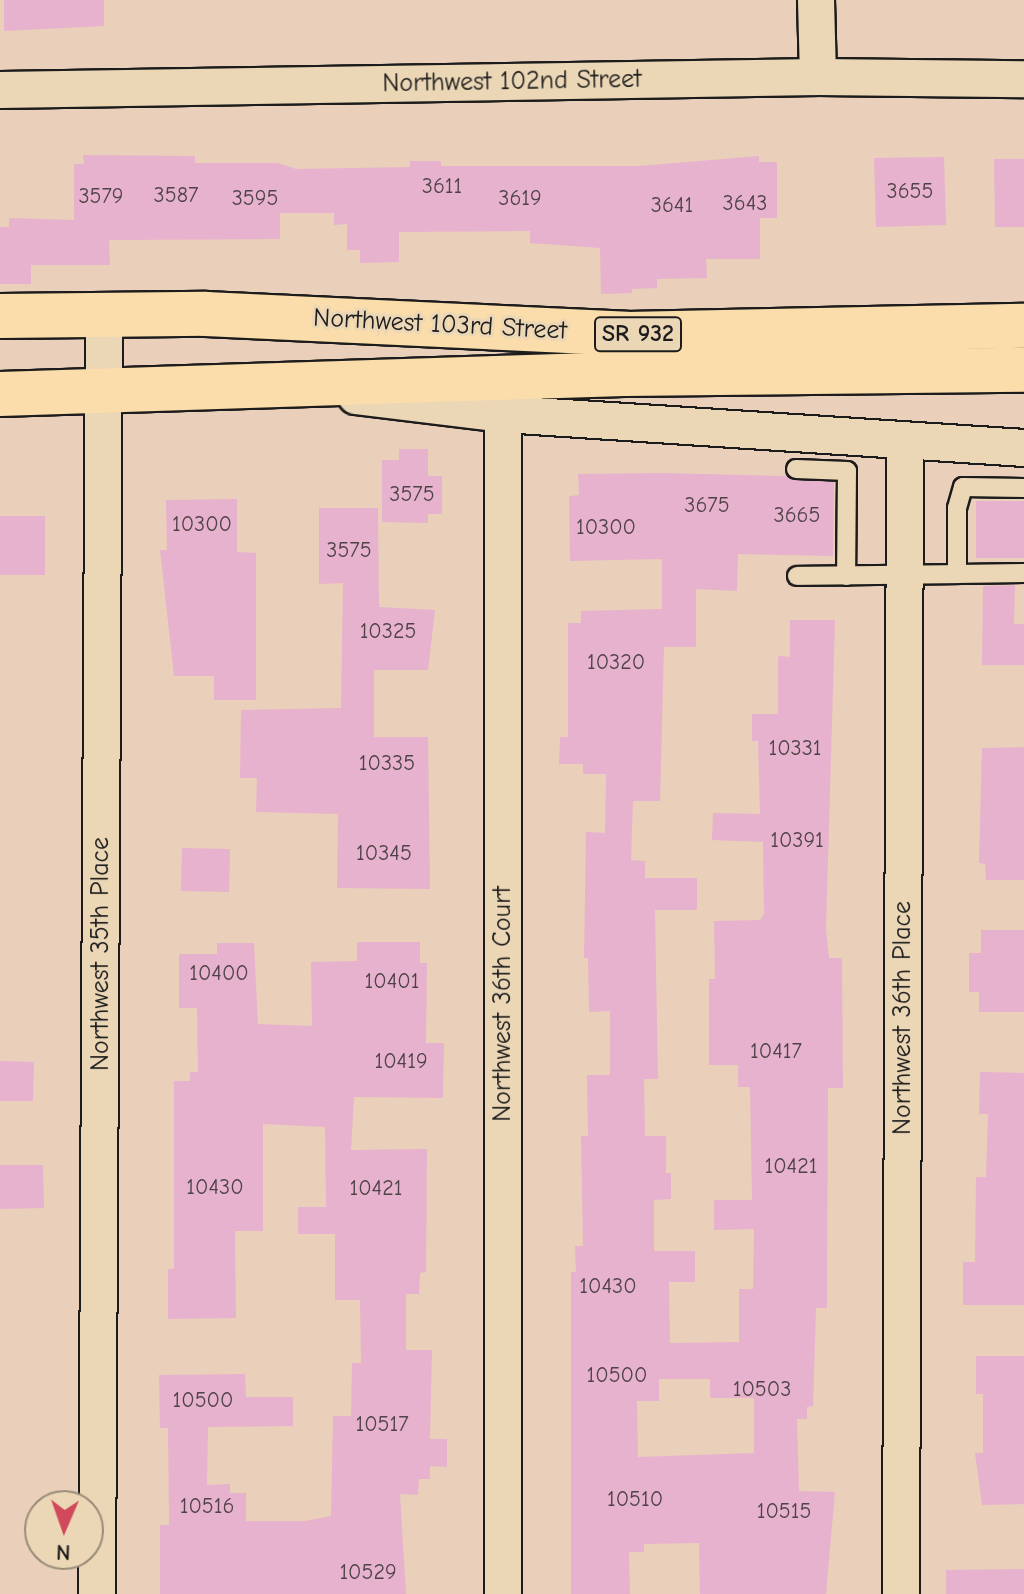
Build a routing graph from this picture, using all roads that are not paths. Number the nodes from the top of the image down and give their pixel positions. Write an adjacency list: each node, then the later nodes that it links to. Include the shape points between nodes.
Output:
1 (816, 0): 2 (street)
2 (818, 77): 3 (street, Northwest 102nd Street); 4 (street, Northwest 102nd Street)
3 (1024, 79)
4 (0, 90)
5 (104, 315): 6 (main road, Northwest 103rd Street / SR 932); 7 (main road, Northwest 103rd Street / SR 932, via 238,315 627,334); 10 (street, Northwest 35th Place)
6 (0, 316)
7 (1024, 326)
8 (1024, 370): 9 (main road, Northwest 103rd Street / SR 932, via 624,374)
9 (295, 387): 10 (main road, Northwest 103rd Street / SR 932); 12 (street, Northwest 103rd Street)
10 (104, 393): 11 (main road, Northwest 103rd Street / SR 932); 22 (street, Northwest 35th Place)
11 (0, 394)
12 (503, 414): 13 (street, Northwest 103rd Street); 23 (street, Northwest 36th Court)
13 (905, 442): 14 (street, Northwest 103rd Street); 21 (street, Northwest 36th Place)
14 (1024, 448)
15 (796, 469): 20 (lane, via 847,471)
16 (1024, 488): 18 (lane, via 963,487 957,508)
17 (1024, 573): 18 (lane)
18 (957, 574): 21 (lane)
19 (797, 576): 20 (lane)
20 (846, 576): 21 (lane)
21 (905, 576): 24 (street, Northwest 36th Place)
22 (97, 1594)
23 (503, 1594)
24 (901, 1594)

